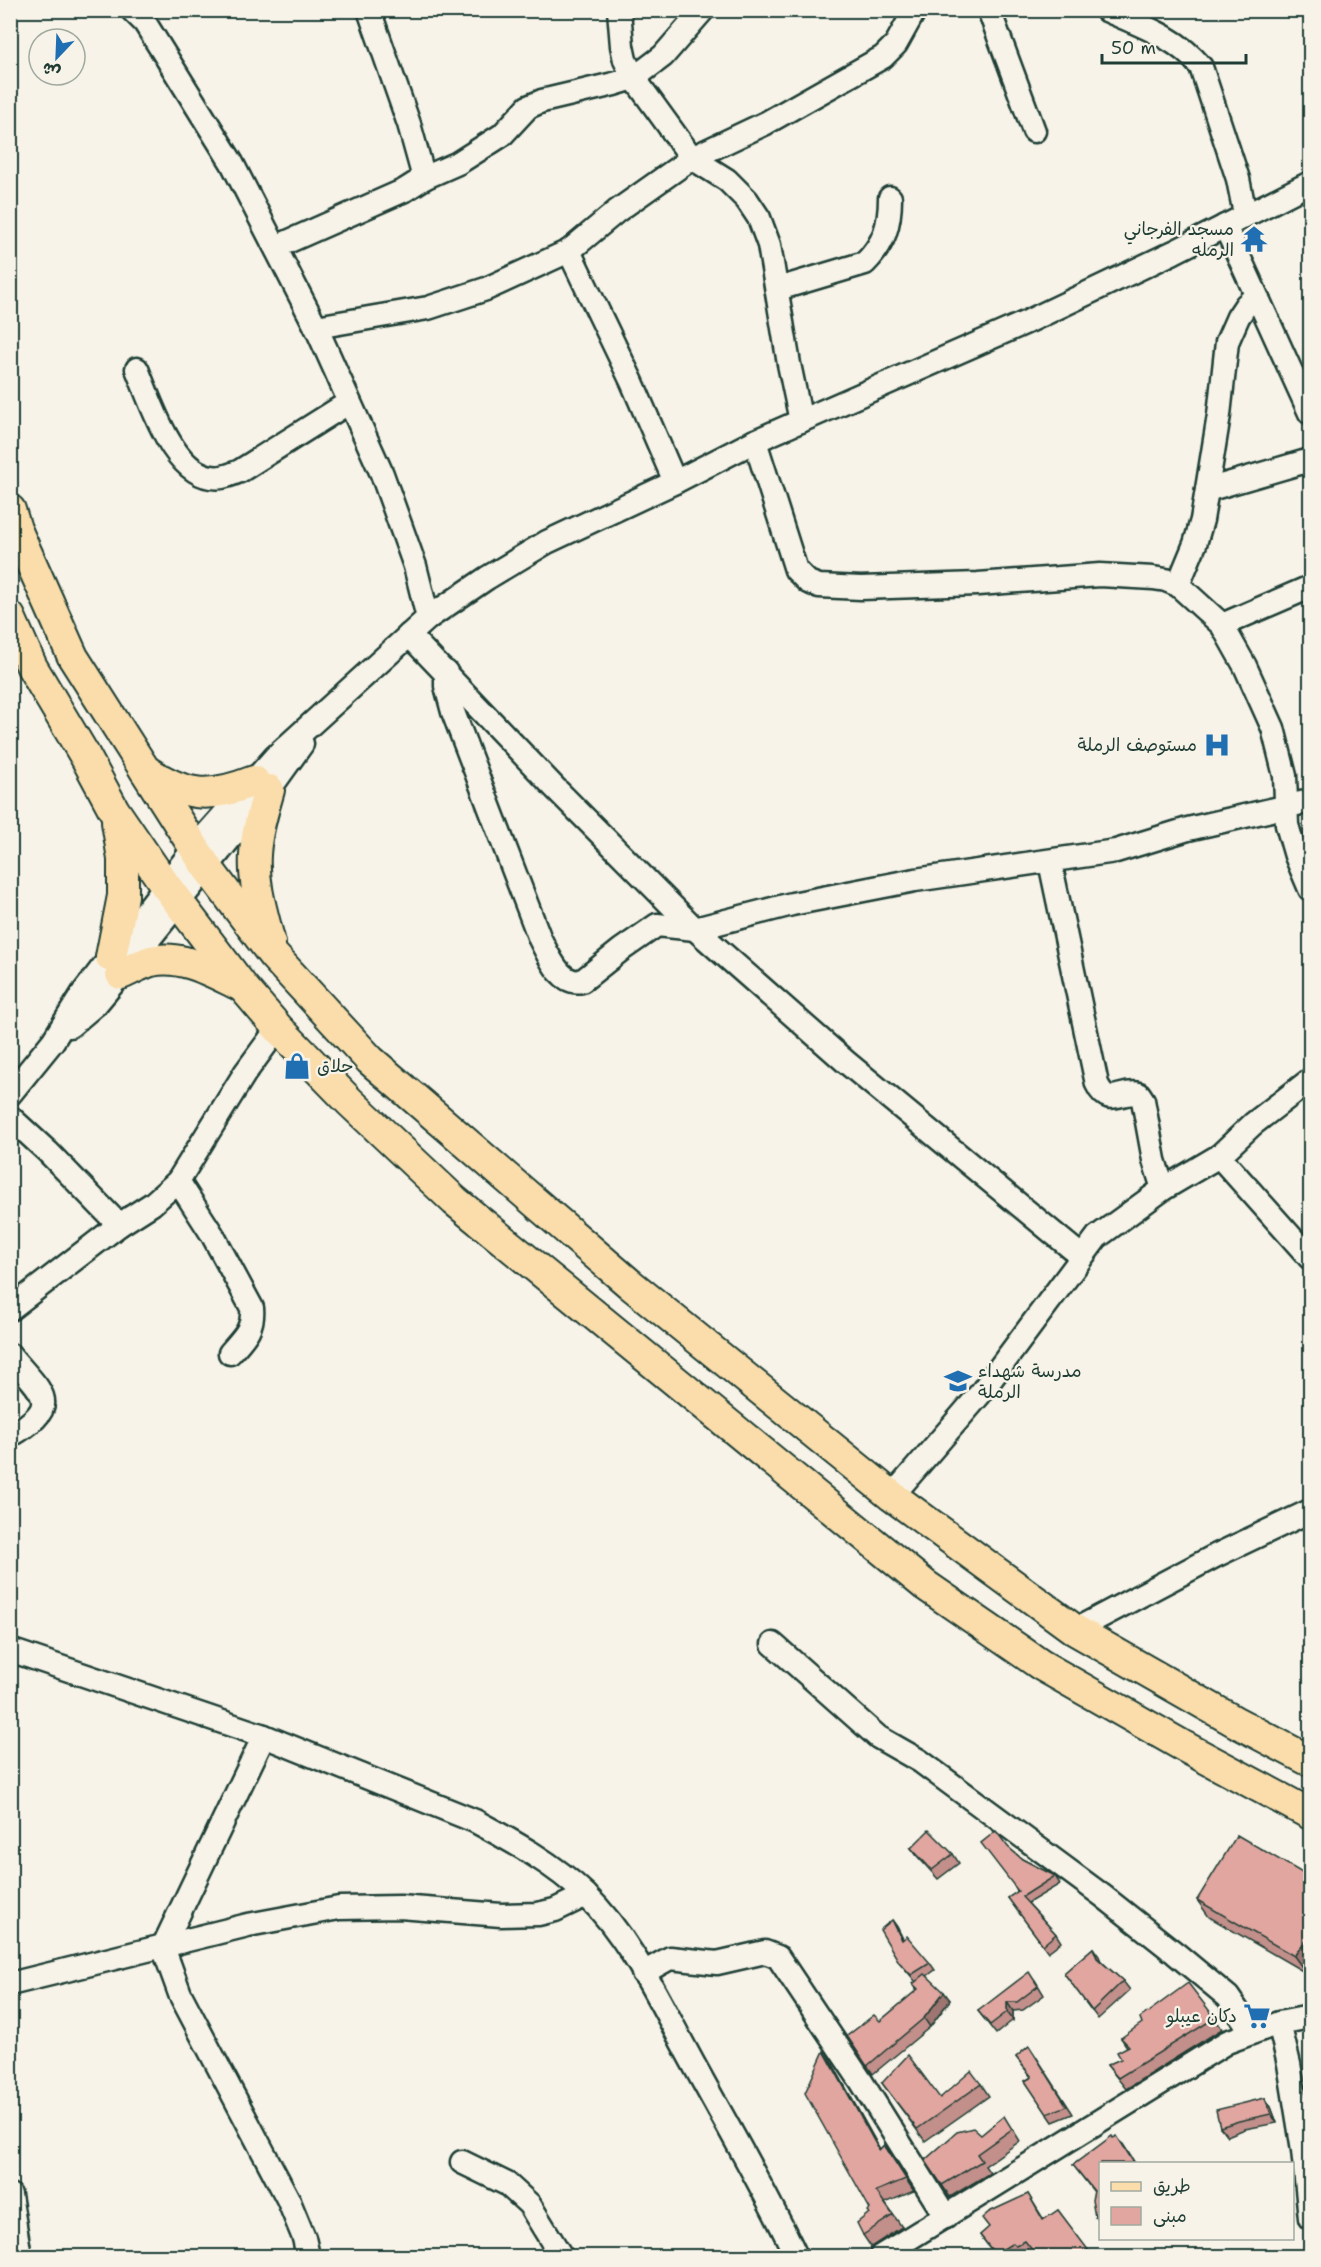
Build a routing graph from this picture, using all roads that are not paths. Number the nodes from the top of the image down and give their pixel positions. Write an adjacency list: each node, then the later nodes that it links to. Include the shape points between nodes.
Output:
1 (369, 10): 11 (street)
2 (620, 10): 8 (street, via 622,46)
3 (703, 10): 8 (street, via 663,56)
4 (915, 10): 10 (street, via 896,44 883,57 766,123)
5 (989, 10): 9 (street)
6 (1106, 10): 14 (street, via 1168,38 1201,67 1238,179)
7 (145, 15): 16 (street)
8 (634, 78): 10 (street); 11 (street, via 528,107 502,135 458,163)
9 (1034, 131)
10 (692, 158): 17 (street); 18 (street, via 727,180 759,218)
11 (424, 178): 16 (street)
12 (1311, 183): 14 (street)
13 (890, 198): 18 (street, via 884,239 865,263)
14 (1245, 214): 15 (street)
15 (1225, 226): 19 (street); 24 (street, via 1029,321)
16 (276, 247): 20 (street)
17 (569, 251): 20 (street, via 486,289 428,308); 27 (street)
18 (778, 288): 24 (street)
19 (1256, 296): 23 (street); 28 (street, via 1238,317 1227,342)
20 (316, 327): 22 (street)
21 (137, 369): 22 (street, via 165,435 196,472 209,476 222,477 240,471)
22 (348, 403): 33 (street, via 401,525)
23 (1311, 413)
24 (801, 421): 25 (street)
25 (755, 441): 27 (street); 30 (street, via 796,570 819,586 978,584 1100,575 1153,578)
26 (1311, 460): 28 (street)
27 (675, 482): 33 (street, via 547,542)
28 (1208, 490): 30 (street, via 1195,544)
29 (10, 510): 37 (main road, via 73,657)
30 (1178, 585): 34 (street)
31 (1311, 587): 34 (street)
32 (10, 617): 41 (main road, via 32,667)
33 (428, 618): 35 (street)
34 (1222, 625): 40 (street, via 1273,728 1285,776)
35 (409, 635): 36 (street); 38 (street, via 275,757)
36 (446, 672): 46 (street); 46 (street, via 453,712 516,879 540,939 559,971 580,982 652,927 662,924)
37 (143, 769): 38 (main road, via 163,782 196,793); 42 (main road)
38 (262, 785): 42 (street); 47 (main road, via 255,855 257,888)
39 (1311, 801): 40 (street)
40 (1287, 808): 43 (street, via 1188,829 1116,851); 44 (street, via 1287,825 1296,856)
41 (114, 810): 45 (main road); 48 (main road, via 123,859)
42 (201, 857): 45 (street); 47 (main road)
43 (1050, 862): 46 (street, via 904,882 792,904); 56 (street, via 1097,1084 1107,1096 1114,1098 1132,1092 1143,1100)
44 (1311, 889)
45 (172, 894): 48 (street); 49 (main road)
46 (695, 929): 58 (street, via 846,1062)
47 (273, 955): 64 (main road, via 370,1060 630,1284)
48 (116, 966): 49 (main road, via 166,959 189,963); 52 (street, via 83,993 53,1041)
49 (242, 986): 50 (main road)
50 (278, 1028): 55 (street, via 245,1073); 71 (main road, via 455,1201 925,1585 1041,1665)
51 (1311, 1080): 54 (street, via 1253,1124)
52 (10, 1094)
53 (10, 1117): 57 (street)
54 (1219, 1156): 56 (street); 59 (street)
55 (178, 1181): 57 (street); 61 (street, via 252,1308 248,1333)
56 (1163, 1189): 58 (street, via 1097,1237)
57 (119, 1225): 60 (street)
58 (1081, 1256): 64 (street, via 980,1394)
59 (1311, 1258)
60 (10, 1309)
61 (230, 1353)
62 (10, 1355): 63 (street, via 45,1403 30,1425)
63 (10, 1436)
64 (892, 1496): 66 (main road)
65 (1311, 1511): 66 (street)
66 (1075, 1629): 70 (main road)
67 (773, 1644): 78 (street, via 878,1737 929,1768 1175,1953 1228,1997)
68 (10, 1650): 69 (street)
69 (264, 1736): 72 (street, via 475,1821 561,1874); 73 (street)
70 (1311, 1761)
71 (1311, 1814)
72 (586, 1895): 73 (street, via 538,1914 339,1908 248,1925); 74 (street, via 624,1941)
73 (164, 1947): 75 (street); 84 (street, via 180,1994 288,2199)
74 (643, 1973): 81 (street, via 670,1958 717,1963 765,1952 778,1958); 86 (street)
75 (10, 1984)
76 (1311, 2017): 77 (street)
77 (1280, 2023): 78 (street); 82 (street, via 1304,2150)
78 (1252, 2032): 81 (street, via 1227,2042)
79 (462, 2162): 85 (street, via 507,2184 529,2204)
80 (10, 2195): 83 (street)
81 (946, 2217): 87 (street)
82 (1311, 2218)
83 (20, 2256)
84 (308, 2256)
85 (561, 2256)
86 (796, 2256)
87 (881, 2256)

